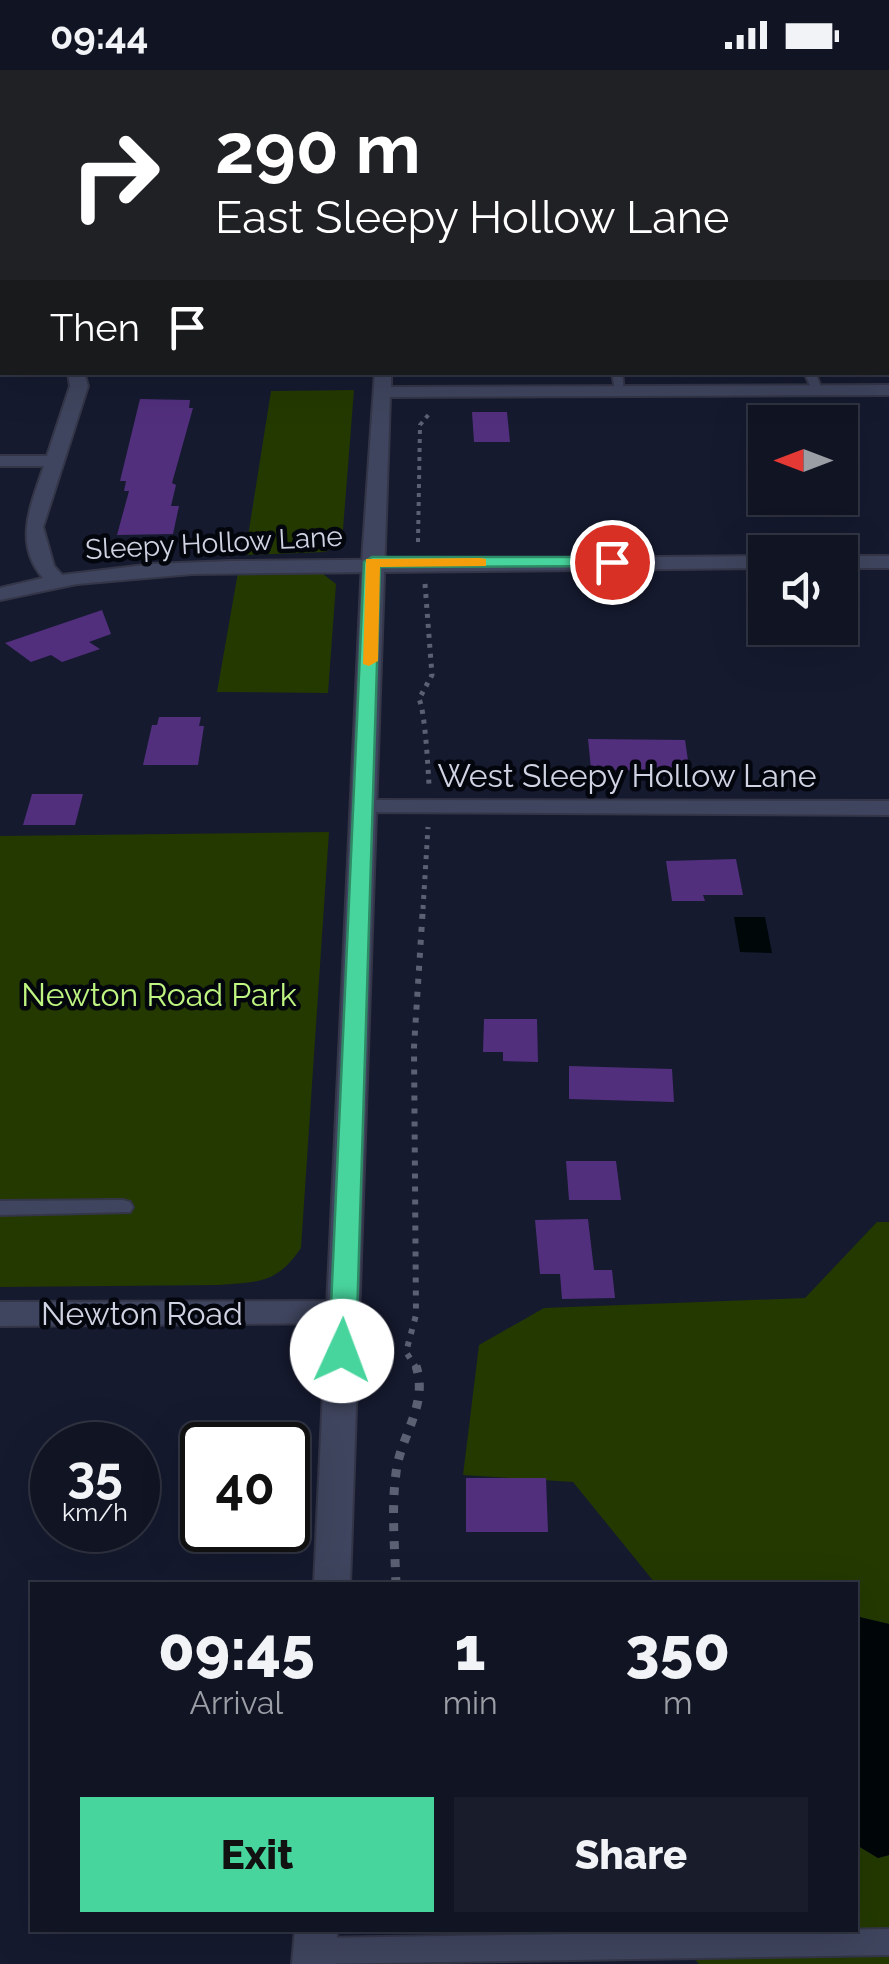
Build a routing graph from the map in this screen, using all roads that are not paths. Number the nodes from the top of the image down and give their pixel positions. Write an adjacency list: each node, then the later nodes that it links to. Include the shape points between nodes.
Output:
1 (0, 257): 2 (street)
2 (0, 271)
3 (76, 375): 9 (street)
4 (811, 375): 7 (lane)
5 (383, 382): 6 (street); 11 (street)
6 (619, 382): 7 (street)
7 (817, 390): 8 (street)
8 (889, 390)
9 (52, 461): 10 (street); 15 (street, via 33,527 44,567)
10 (0, 462)
11 (372, 562): 12 (street, Sleepy Hollow Lane); 15 (street, Sleepy Hollow Lane, via 155,567); 17 (street)
12 (748, 562)
13 (858, 562): 14 (street)
14 (889, 562)
15 (55, 580): 16 (street, Sleepy Hollow Lane)
16 (0, 594)
17 (365, 807): 18 (street, West Sleepy Hollow Lane); 21 (street)
18 (889, 808)
19 (124, 1207): 20 (lane)
20 (0, 1208)
21 (344, 1312): 22 (street, Newton Road); 23 (street)
22 (0, 1314)
23 (332, 1582)
24 (889, 1942): 25 (lane)
25 (315, 1948)

